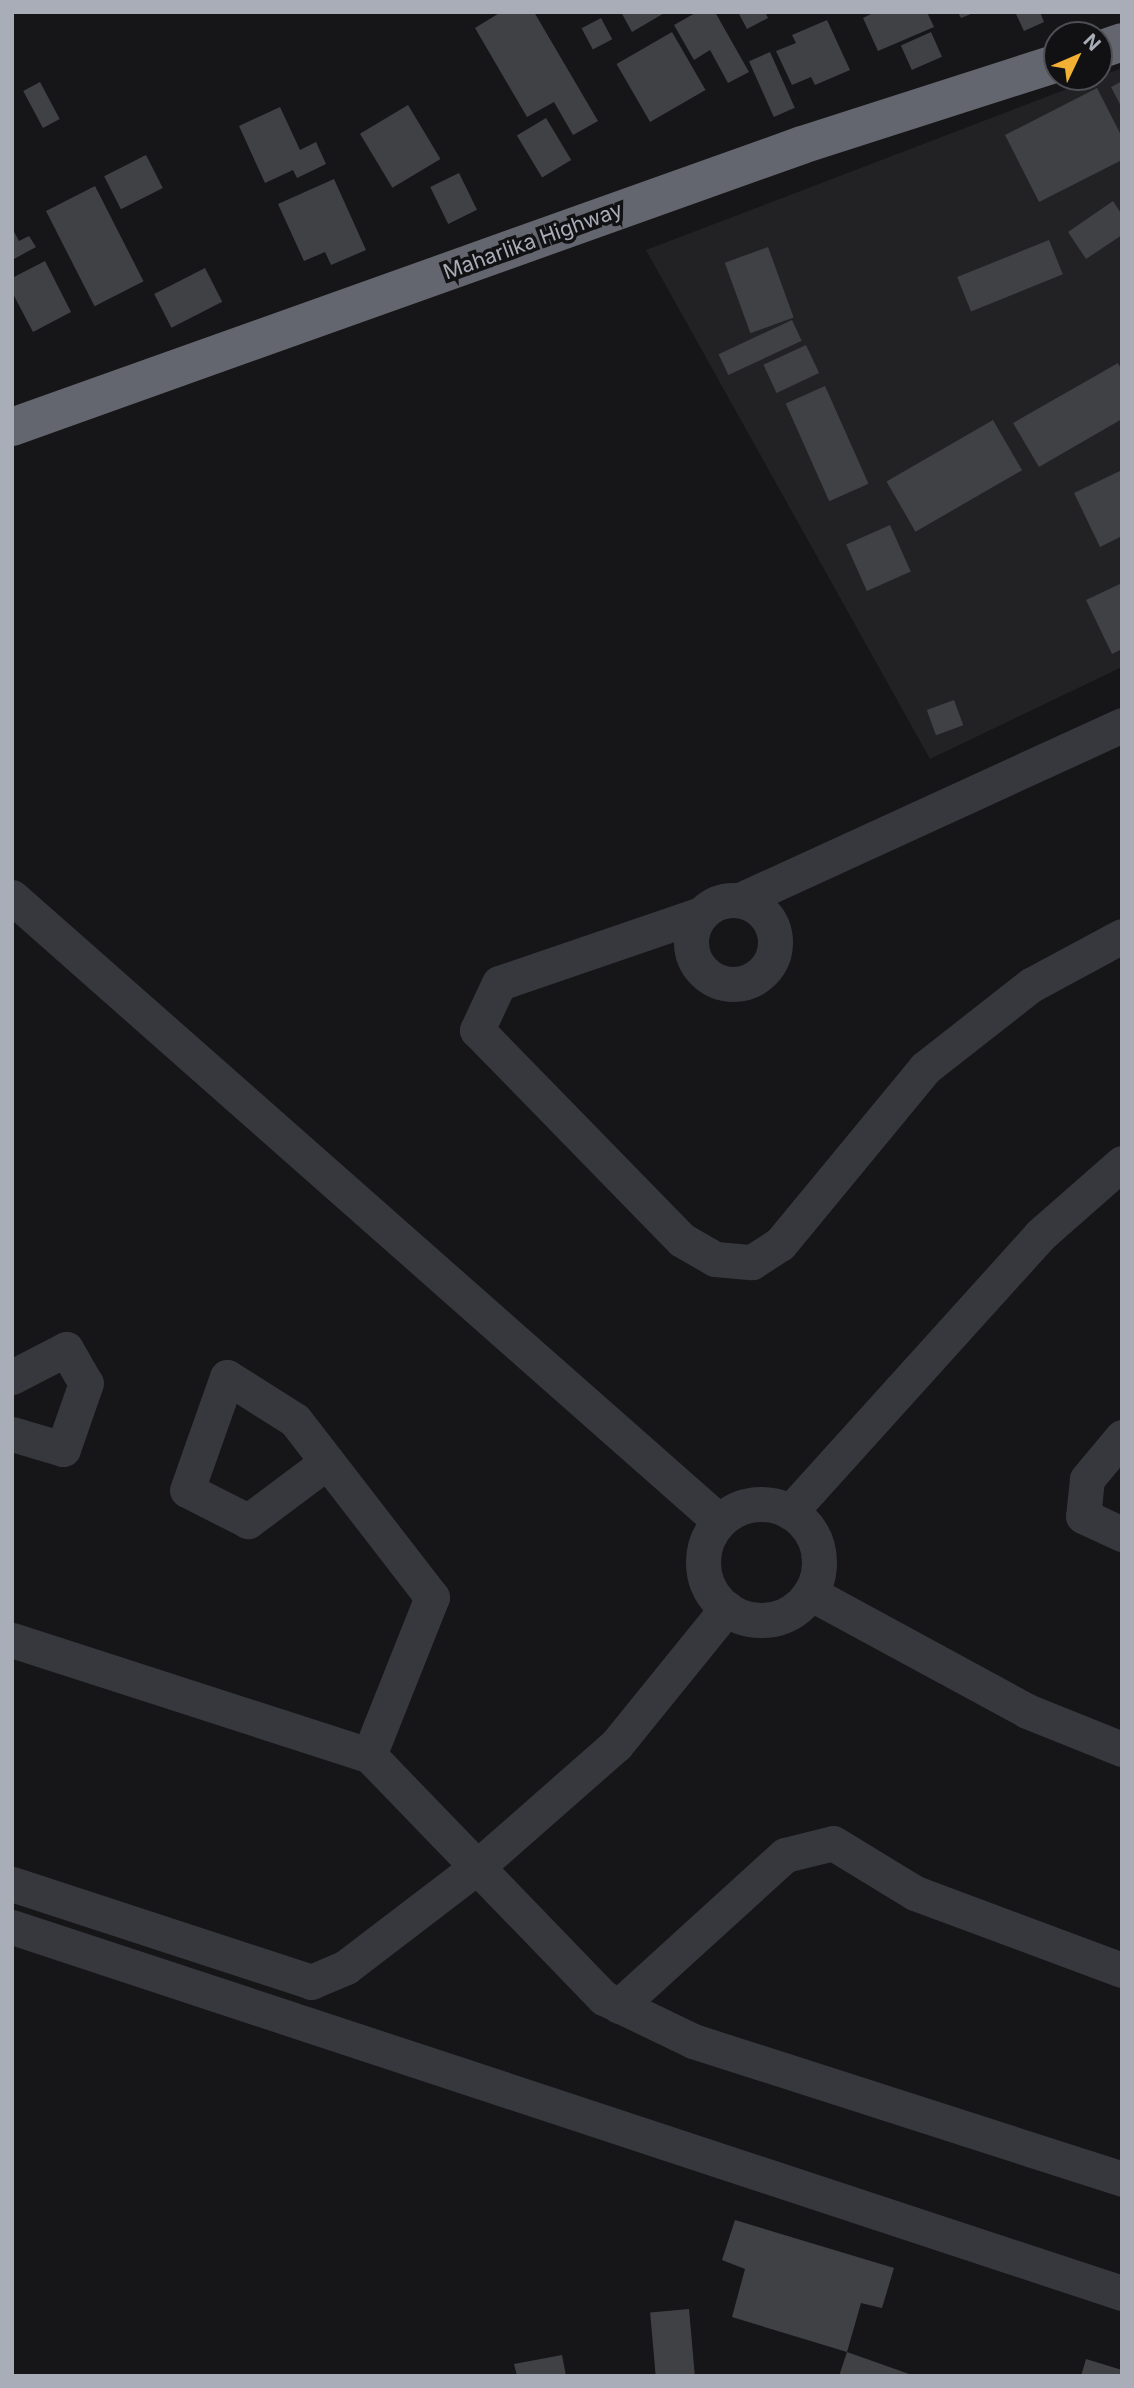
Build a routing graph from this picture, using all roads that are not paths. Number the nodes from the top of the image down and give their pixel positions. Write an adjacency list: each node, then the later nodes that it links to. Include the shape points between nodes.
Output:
1 (1043, 68): 2 (highway, Maharlika Highway, via 802,145)
2 (12, 427)
3 (1122, 725): 5 (street)
4 (12, 897): 14 (street)
5 (740, 900): 6 (street, via 725,900); 6 (street, via 765,914 775,938 769,965 748,982 721,983 699,967 690,941)
6 (701, 914): 7 (street, via 499,983 477,1030 682,1240 715,1259 752,1262 780,1244 925,1068 1031,985)
7 (1122, 936)
8 (1122, 1163): 13 (street, via 1040,1235)
9 (12, 1377): 10 (street, via 66,1349 86,1383 63,1449)
10 (12, 1434)
11 (1122, 1437): 15 (street, via 1087,1479 1083,1516)
12 (327, 1462): 20 (street, via 432,1597)
13 (790, 1512): 14 (street, via 755,1504 736,1509); 16 (street, via 804,1524 817,1548 817,1576)
14 (719, 1521): 17 (street, via 703,1556 709,1585)
15 (1122, 1534)
16 (810, 1593): 17 (street, via 782,1616 744,1617); 19 (street, via 1027,1711)
17 (727, 1608): 21 (street, via 616,1745)
18 (12, 1640): 20 (street)
19 (1122, 1749)
20 (369, 1755): 21 (street)
21 (477, 1867): 22 (street, via 346,1967 311,1982); 25 (street, via 604,1998)
22 (12, 1884)
23 (12, 1927): 27 (street)
24 (1122, 1970): 25 (street, via 915,1894 833,1843 785,1856)
25 (619, 2006): 26 (street, via 693,2040)
26 (1122, 2179)
27 (1122, 2293)

